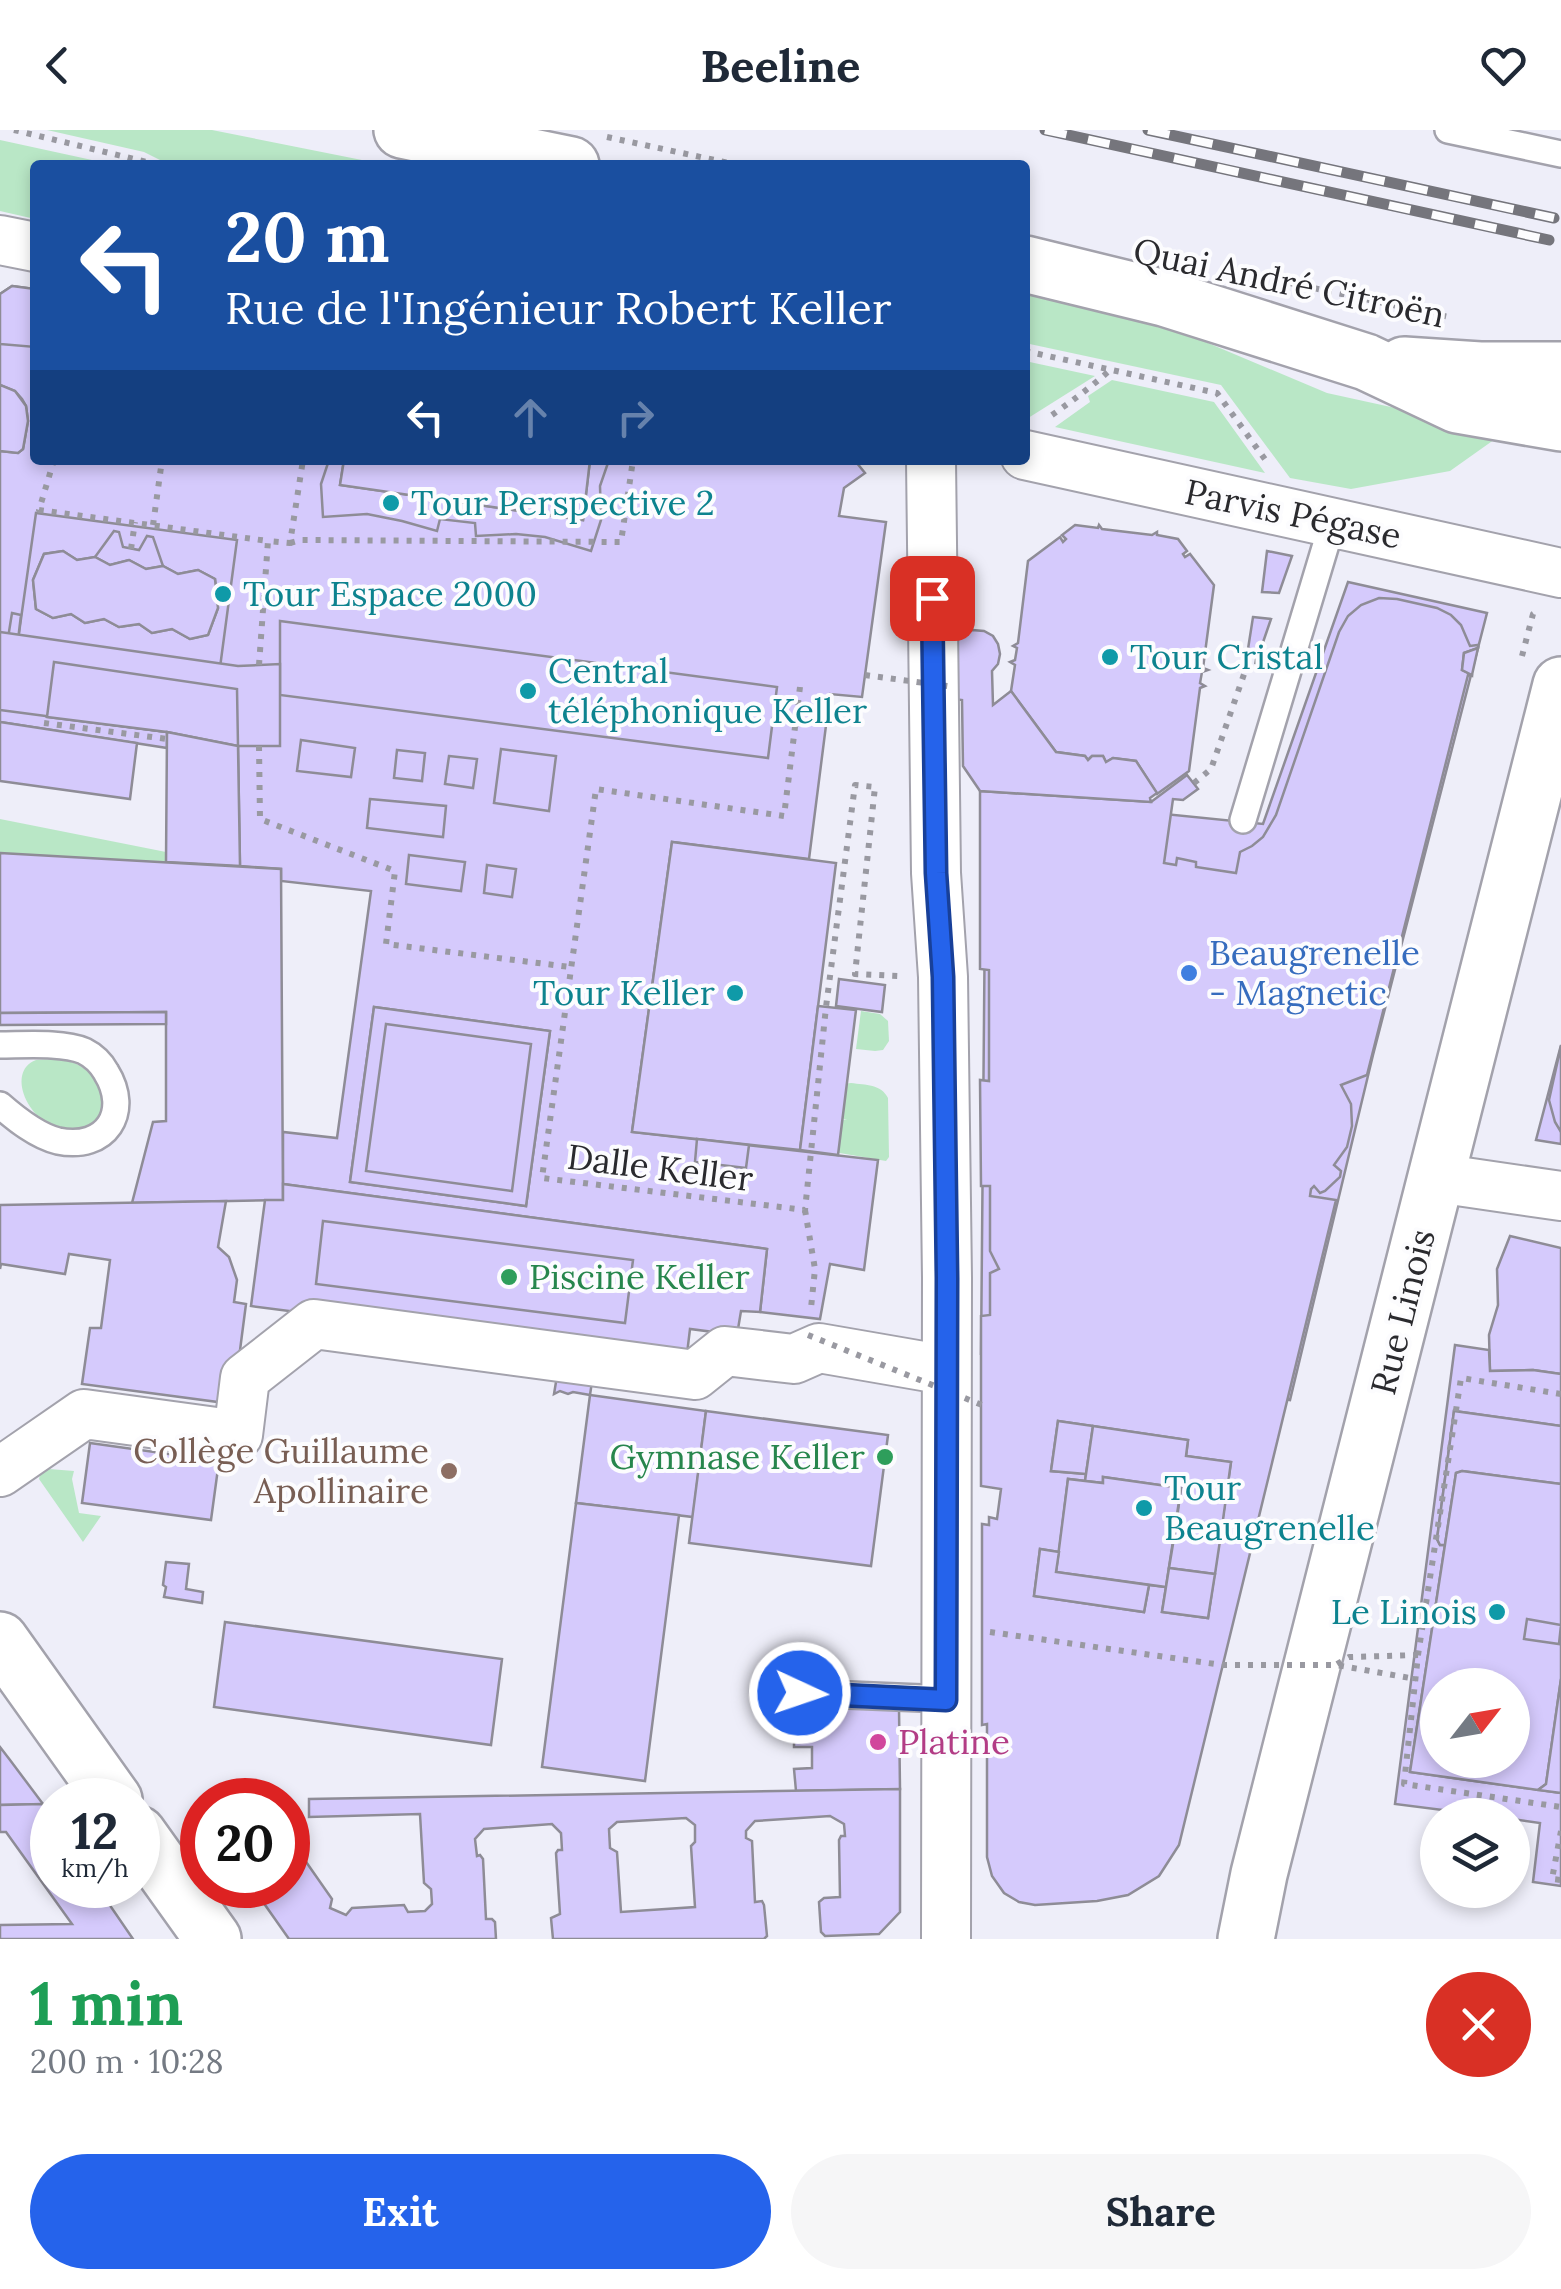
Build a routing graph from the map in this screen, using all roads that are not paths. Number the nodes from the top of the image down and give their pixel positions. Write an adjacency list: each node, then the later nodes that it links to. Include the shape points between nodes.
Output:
1 (402, 130): 3 (street)
2 (1448, 130): 4 (lane)
3 (581, 150)
4 (1561, 154)
5 (0, 240): 6 (street)
6 (30, 246)
7 (1030, 265): 8 (street, Quai André Citroën, via 1164,298)
8 (1366, 362): 9 (street, Quai André Citroën); 10 (street, Quai André Citroën, via 1457,405)
9 (1561, 370)
10 (1561, 423)
11 (1032, 439): 13 (street, Parvis Pégase)
12 (931, 465): 21 (street)
13 (1319, 518): 14 (street, Parvis Pégase); 16 (lane)
14 (1561, 574)
15 (1561, 684): 19 (street, Rue Linois)
16 (1243, 820)
17 (0, 1046): 18 (lane, via 87,1052 116,1087 117,1106 100,1136 80,1144 53,1140)
18 (0, 1104)
19 (1437, 1178): 20 (street); 30 (street, Rue Linois)
20 (1561, 1196)
21 (946, 1370): 22 (street, via 819,1348 794,1359 725,1352 695,1375 314,1324 244,1378 238,1435 84,1414); 25 (street)
22 (0, 1472)
23 (0, 1640): 26 (street)
24 (800, 1693): 25 (lane)
25 (946, 1700): 29 (street)
26 (98, 1778)
27 (160, 1865): 28 (street)
28 (212, 1939)
29 (946, 1939)
30 (1246, 1939)

